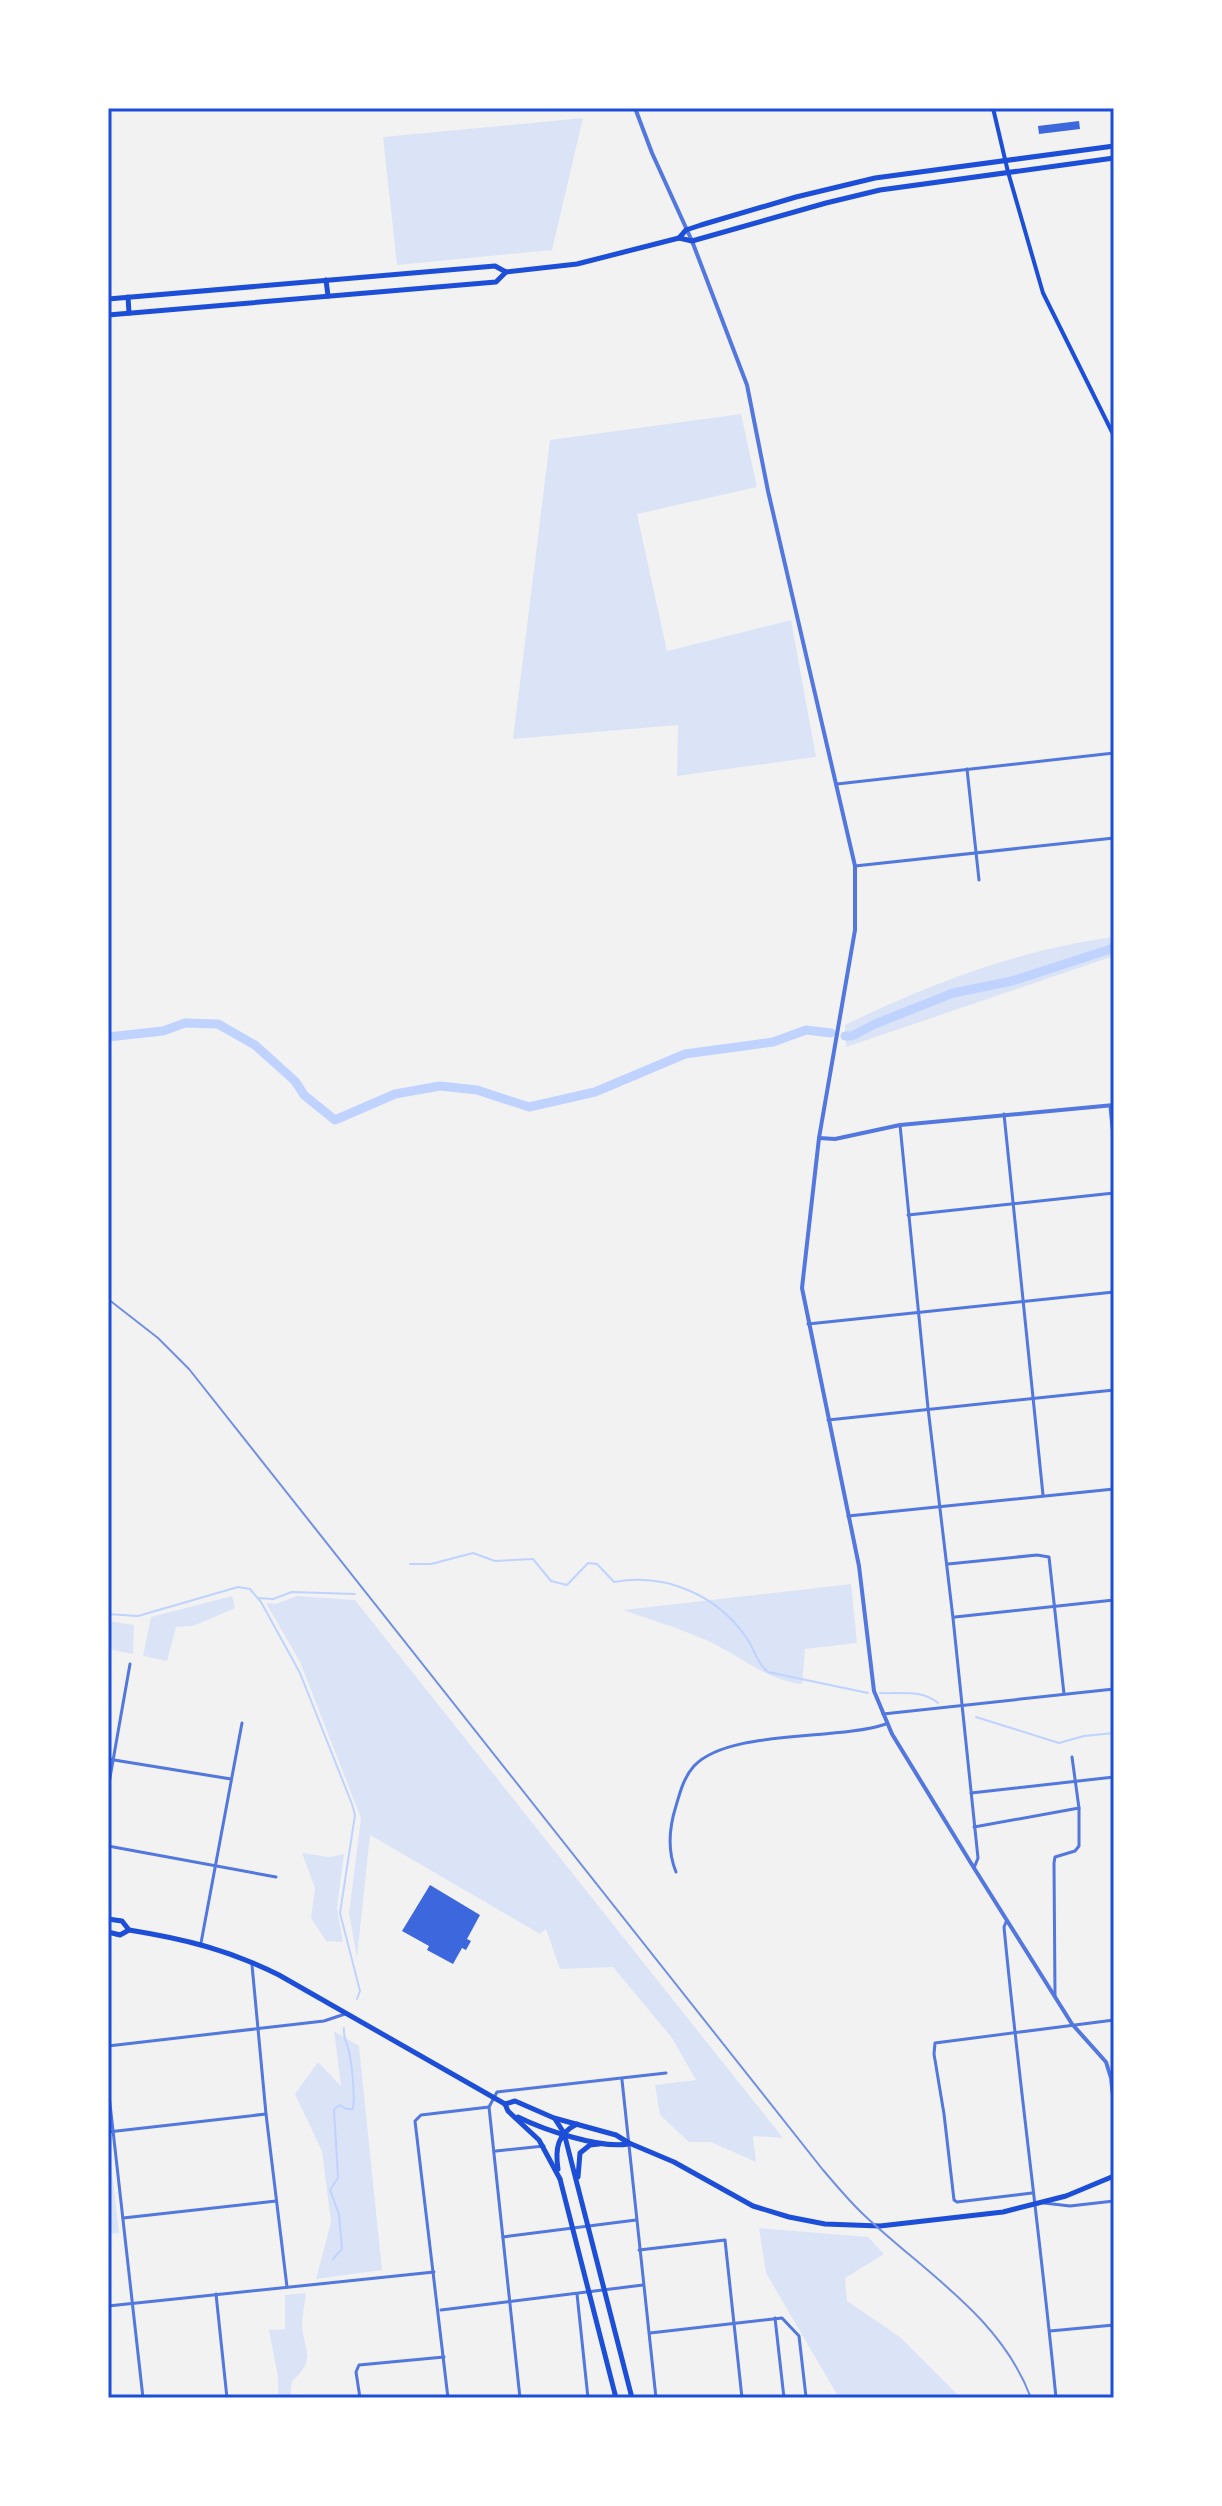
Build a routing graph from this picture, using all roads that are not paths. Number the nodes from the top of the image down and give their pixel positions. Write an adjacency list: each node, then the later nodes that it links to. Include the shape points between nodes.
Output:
1 (635, 108): 7 (street)
2 (993, 108): 5 (main road)
3 (1114, 146): 5 (main road)
4 (1114, 158): 6 (main road)
5 (1005, 160): 6 (main road); 7 (main road, via 861,181)
6 (1008, 172): 9 (main road, via 861,194); 17 (main road, via 1043,293)
7 (686, 230): 8 (main road); 9 (street)
8 (679, 238): 9 (main road); 10 (main road, via 589,261)
9 (692, 241): 20 (street, via 749,395)
10 (506, 272): 11 (main road, via 495,266); 12 (main road, via 496,282)
11 (326, 280): 12 (main road); 13 (main road)
12 (328, 296): 15 (main road)
13 (128, 297): 14 (main road); 15 (main road)
14 (108, 299)
15 (129, 313): 16 (main road)
16 (108, 315)
17 (1114, 436)
18 (1114, 753): 19 (street)
19 (967, 769): 20 (street); 22 (street)
20 (837, 784): 23 (street)
21 (1114, 838): 22 (street)
22 (976, 853): 23 (street); 24 (street)
23 (855, 866): 28 (street, via 853,940)
24 (979, 880)
25 (1112, 1105): 26 (street); 29 (street)
26 (1004, 1114): 27 (street); 31 (street)
27 (900, 1125): 28 (street); 32 (street)
28 (819, 1138): 36 (street, via 802,1275)
29 (1114, 1147)
30 (1114, 1193): 31 (street)
31 (1013, 1203): 32 (street); 34 (street)
32 (908, 1215): 35 (street)
33 (1114, 1292): 34 (street)
34 (1024, 1301): 35 (street); 38 (street)
35 (918, 1312): 36 (street); 39 (street)
36 (808, 1324): 40 (street)
37 (1114, 1390): 38 (street)
38 (1033, 1397): 39 (street); 42 (street)
39 (928, 1408): 40 (street); 43 (street)
40 (828, 1420): 44 (street)
41 (1114, 1489): 42 (street)
42 (1043, 1495): 43 (street)
43 (940, 1506): 44 (street); 45 (street)
44 (848, 1516): 53 (street, via 872,1682)
45 (947, 1564): 47 (street, via 1049,1557); 48 (street)
46 (1114, 1600): 47 (street)
47 (1056, 1606): 48 (street); 51 (street)
48 (953, 1618): 52 (street)
49 (130, 1664): 57 (street)
50 (1114, 1689): 51 (street)
51 (1064, 1694): 52 (street)
52 (962, 1704): 53 (street); 62 (street)
53 (882, 1714): 55 (street)
54 (242, 1723): 59 (street)
55 (886, 1724): 67 (street); 68 (street, via 754,1742 702,1759 686,1777 672,1818 669,1849)
56 (1072, 1757): 60 (street)
57 (110, 1759): 59 (street); 61 (street)
58 (1114, 1777): 60 (street)
59 (231, 1779): 66 (street)
60 (1075, 1781): 62 (street); 63 (street)
61 (108, 1789)
62 (970, 1793): 64 (street)
63 (1079, 1808): 64 (street); 76 (street, via 1079,1846 1055,1857 1054,1863)
64 (974, 1827): 67 (street)
65 (108, 1846): 66 (street)
66 (216, 1865): 69 (street); 74 (street)
67 (974, 1868): 70 (street)
68 (676, 1872)
69 (276, 1877)
70 (1007, 1918): 76 (street); 81 (street)
71 (108, 1919): 72 (main road, via 122,1921)
72 (129, 1930): 73 (main road, via 120,1935); 74 (main road)
73 (108, 1932)
74 (201, 1943): 75 (main road)
75 (252, 1962): 77 (main road); 80 (street)
76 (1055, 1995): 79 (street)
77 (345, 2014): 80 (street); 86 (main road)
78 (1114, 2020): 79 (street)
79 (1072, 2024): 81 (street); 88 (street, via 1106,2062)
80 (258, 2029): 82 (street); 90 (street)
81 (1014, 2031): 103 (street); 103 (street, via 940,2040 934,2054 955,2201)
82 (108, 2046)
83 (666, 2073): 84 (street)
84 (622, 2078): 86 (street, via 497,2092); 97 (street)
85 (108, 2086): 94 (street)
86 (494, 2098): 87 (main road); 89 (street)
87 (505, 2104): 91 (main road); 92 (main road, via 515,2101)
88 (1114, 2104)
89 (489, 2107): 99 (street); 114 (street, via 417,2118)
90 (266, 2114): 94 (street); 104 (street)
91 (514, 2115): 95 (main road); 98 (main road)
92 (554, 2118): 93 (main road); 95 (main road)
93 (578, 2124): 95 (main road); 97 (main road)
94 (111, 2132): 108 (street)
95 (564, 2133): 96 (main road); 101 (main road, via 556,2149); 102 (main road)
96 (606, 2143): 97 (main road); 102 (main road, via 580,2153)
97 (629, 2143): 107 (main road, via 753,2206 825,2224 880,2226); 109 (street)
98 (544, 2146): 99 (street); 101 (main road)
99 (494, 2151): 112 (street)
100 (1114, 2176): 106 (main road)
101 (560, 2179): 111 (main road)
102 (578, 2186): 110 (main road)
103 (1033, 2192): 107 (street)
104 (276, 2201): 108 (street); 116 (street)
105 (1114, 2201): 106 (street)
106 (1044, 2203): 107 (main road)
107 (1035, 2205): 128 (street)
108 (123, 2218): 122 (street)
109 (636, 2220): 110 (street); 113 (street)
110 (590, 2226): 111 (street); 117 (main road)
111 (573, 2228): 112 (street); 118 (main road)
112 (503, 2237): 121 (street)
113 (639, 2250): 115 (street); 126 (street, via 725,2240)
114 (434, 2272): 116 (street); 124 (street)
115 (643, 2285): 117 (street); 129 (street)
116 (287, 2287): 119 (street)
117 (606, 2290): 118 (street); 139 (main road)
118 (589, 2292): 120 (street); 138 (main road)
119 (216, 2294): 122 (street); 133 (street)
120 (576, 2294): 121 (street); 137 (street)
121 (511, 2301): 124 (street); 136 (street)
122 (133, 2303): 123 (street); 132 (street)
123 (108, 2306)
124 (439, 2310): 130 (street)
125 (775, 2318): 126 (street); 131 (street, via 784,2319 799,2336); 142 (street)
126 (734, 2323): 129 (street); 141 (street)
127 (1114, 2325): 128 (street)
128 (1050, 2331): 144 (street)
129 (649, 2333): 140 (street)
130 (444, 2357): 134 (street, via 359,2365); 135 (street)
131 (806, 2397): 143 (street)
132 (143, 2398)
133 (227, 2398)
134 (360, 2398)
135 (448, 2398)
136 (520, 2398)
137 (588, 2398)
138 (616, 2398)
139 (632, 2398)
140 (656, 2398)
141 (742, 2398)
142 (784, 2398)
143 (798, 2398)
144 (1056, 2398)

